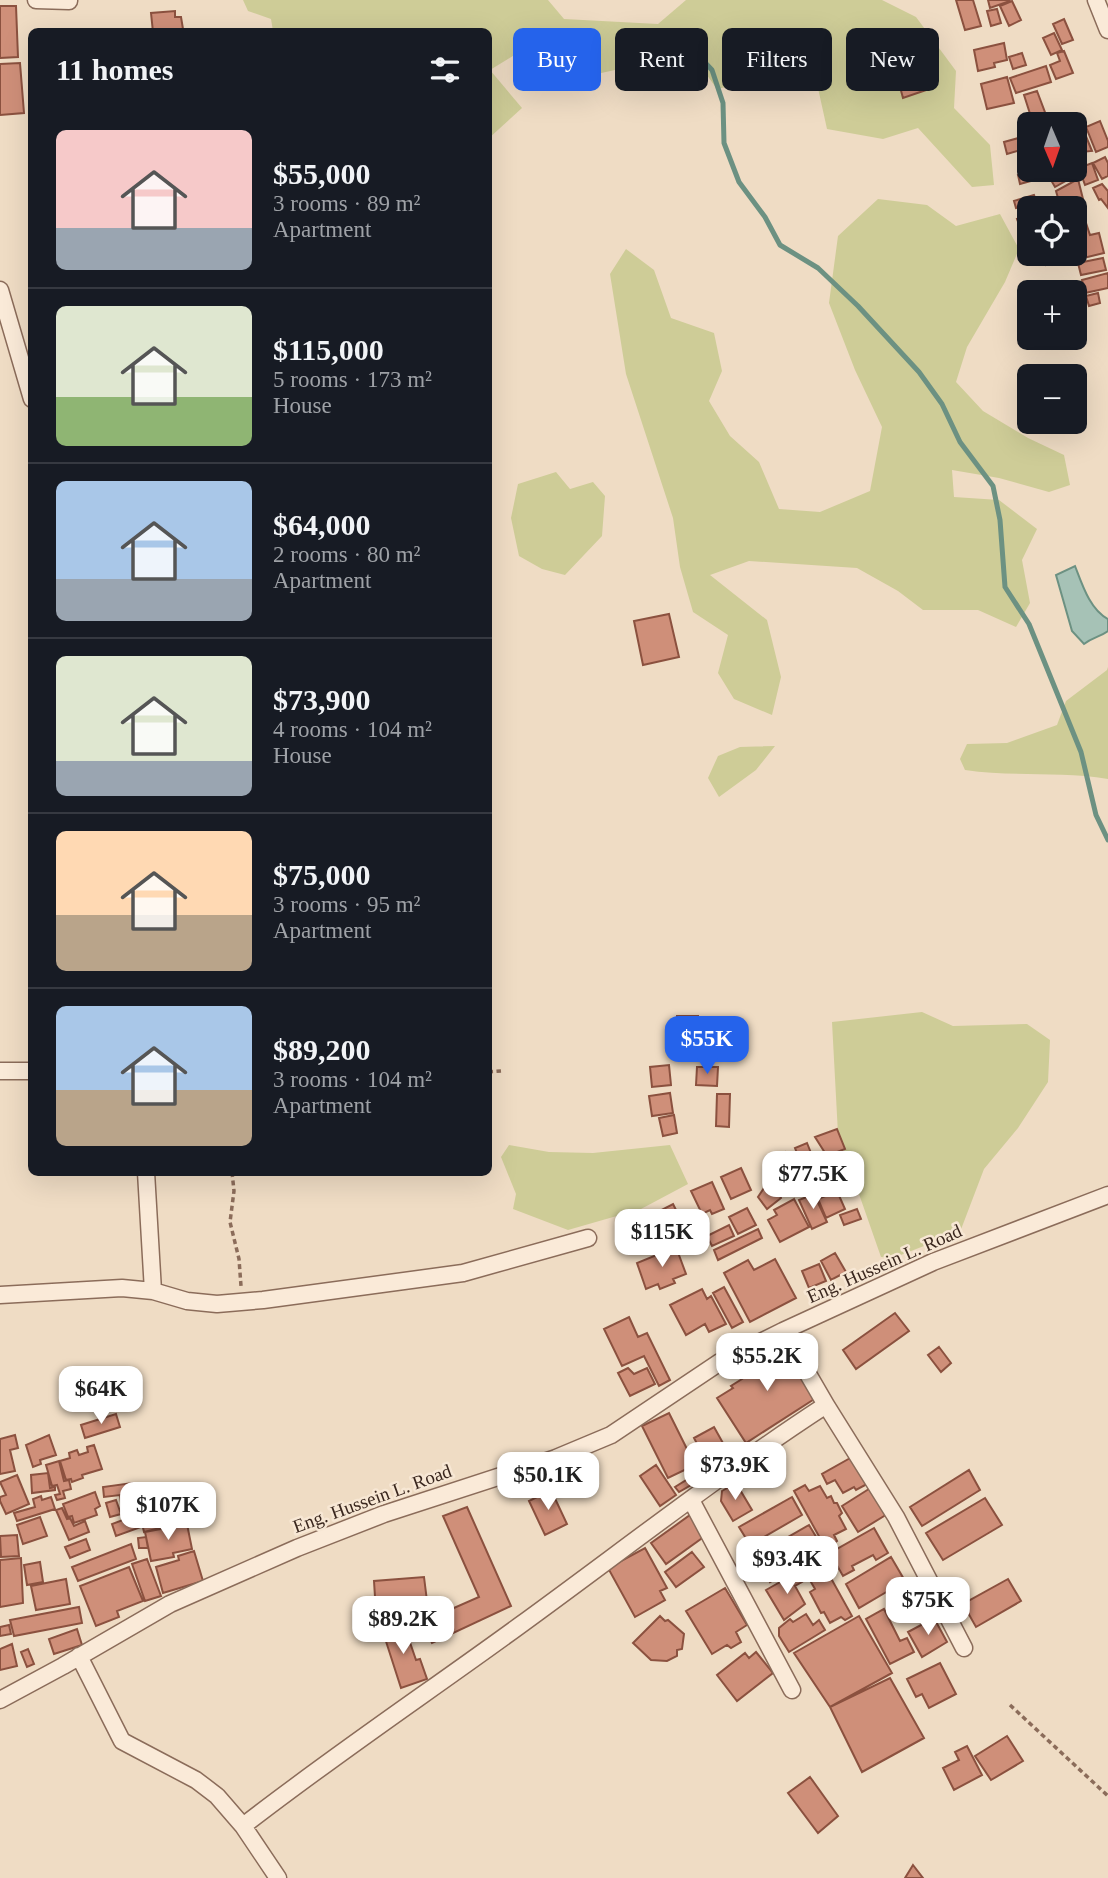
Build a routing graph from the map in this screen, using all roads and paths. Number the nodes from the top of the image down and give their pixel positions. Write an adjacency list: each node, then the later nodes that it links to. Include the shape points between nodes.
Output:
1 (36, 0): 3 (street)
2 (1096, 0): 4 (street)
3 (69, 1)
4 (1108, 30)
5 (0, 290): 6 (street)
6 (28, 385)
7 (0, 1071): 9 (street)
8 (501, 1071): 10 (path)
9 (28, 1072)
10 (492, 1072)
11 (146, 1176): 15 (street)
12 (232, 1176): 17 (path, via 230,1222)
13 (1108, 1195): 18 (street, Eng. Hussein L. Road, via 933,1262)
14 (588, 1238): 17 (street, via 463,1273)
15 (153, 1291): 16 (street, via 122,1288); 17 (street, via 187,1301)
16 (0, 1295)
17 (242, 1302)
18 (783, 1331): 19 (street); 22 (street, Eng. Hussein L. Road, via 720,1362 611,1435 297,1548 170,1604)
19 (825, 1405): 20 (street); 21 (street, via 895,1517)
20 (691, 1500): 23 (street); 27 (street)
21 (964, 1648)
22 (79, 1656): 24 (street, Eng. Hussein L. Road); 27 (street, via 122,1741 206,1787)
23 (792, 1690)
24 (0, 1700)
25 (1010, 1705): 26 (path)
26 (1108, 1796)
27 (243, 1826): 28 (street)
28 (278, 1878)

